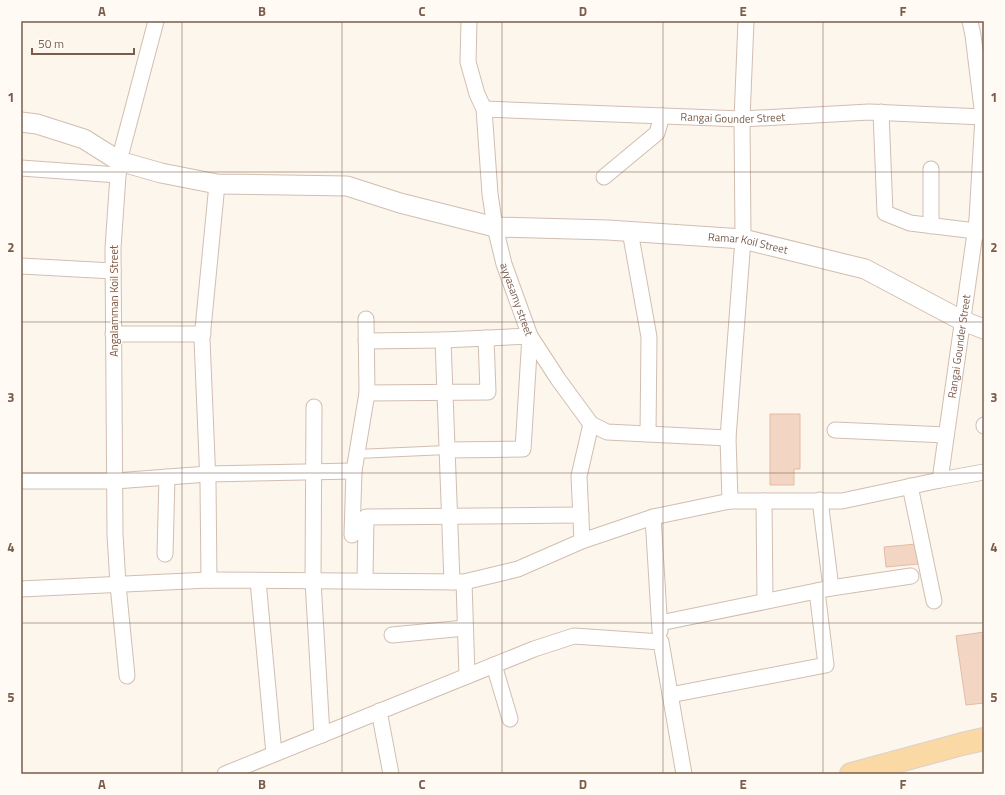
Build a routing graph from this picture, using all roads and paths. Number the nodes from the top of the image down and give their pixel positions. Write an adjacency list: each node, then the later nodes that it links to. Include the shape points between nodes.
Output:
1 (156, 21): 12 (street, Angalamman Koil Street)
2 (469, 21): 5 (street, ayyasamy street, via 468,62 476,94)
3 (746, 21): 9 (street)
4 (970, 21): 8 (street, Rangai Gounder Street)
5 (484, 109): 7 (street, Rangai Gounder Street); 17 (street, ayyasamy street)
6 (882, 112): 8 (street, Rangai Gounder Street); 9 (street, Rangai Gounder Street); 16 (street, via 885,213 910,223)
7 (662, 116): 9 (street, Rangai Gounder Street); 14 (street, via 657,133)
8 (983, 117): 19 (street, Rangai Gounder Street, via 977,219)
9 (742, 119): 20 (street)
10 (21, 122): 12 (street, Ramar Koil Street, via 37,124 84,139)
11 (21, 168): 12 (street)
12 (118, 168): 15 (street, Ramar Koil Street); 22 (street, Angalamman Koil Street)
13 (931, 169): 16 (street)
14 (604, 177)
15 (217, 184): 17 (street, Ramar Koil Street, via 347,186 400,203); 27 (street)
16 (931, 226): 19 (street)
17 (495, 227): 18 (street, Ramar Koil Street); 28 (street, ayyasamy street, via 504,264)
18 (630, 231): 20 (street, Ramar Koil Street); 37 (street, via 649,337)
19 (979, 232): 24 (street, Rangai Gounder Street)
20 (743, 239): 24 (street, Ramar Koil Street, via 864,269); 39 (street)
21 (21, 266): 22 (street)
22 (113, 271): 26 (street, Angalamman Koil Street)
23 (366, 319): 31 (street)
24 (963, 321): 25 (street, Ramar Koil Street); 38 (street, Rangai Gounder Street)
25 (984, 330)
26 (113, 334): 27 (street); 49 (street, Angalamman Koil Street)
27 (203, 334): 45 (street)
28 (530, 336): 29 (street); 35 (street, ayyasamy street); 40 (street, via 523,449)
29 (486, 338): 30 (street); 33 (street, via 488,392)
30 (443, 340): 31 (street); 33 (street)
31 (366, 342): 32 (street)
32 (367, 393): 33 (street); 41 (street)
33 (444, 393): 40 (street)
34 (314, 407): 43 (street)
35 (591, 424): 37 (street, ayyasamy street, via 607,432); 54 (street, via 579,476)
36 (835, 430): 38 (street)
37 (648, 434): 39 (street, ayyasamy street)
38 (946, 435): 47 (street, Rangai Gounder Street)
39 (728, 438): 52 (street)
40 (447, 450): 41 (lane); 55 (street)
41 (357, 454): 42 (street)
42 (354, 471): 43 (street); 57 (street)
43 (314, 472): 45 (street); 63 (street)
44 (984, 472): 47 (street)
45 (208, 474): 46 (street); 61 (street)
46 (167, 478): 49 (street); 59 (street)
47 (940, 480): 50 (street)
48 (21, 481): 49 (street)
49 (115, 481): 66 (street, Angalamman Koil Street)
50 (910, 486): 51 (street, via 842,501); 69 (street)
51 (820, 500): 53 (street); 68 (street)
52 (730, 501): 53 (street); 56 (street)
53 (764, 501): 70 (street)
54 (581, 516): 55 (street); 58 (street)
55 (449, 517): 64 (street, via 366,517); 65 (street)
56 (653, 517): 58 (street); 71 (street)
57 (352, 535)
58 (582, 541): 65 (street, via 518,569)
59 (165, 554)
60 (911, 576): 68 (street)
61 (209, 580): 62 (street); 66 (street)
62 (258, 581): 63 (street); 83 (street)
63 (314, 581): 64 (street); 81 (street)
64 (365, 581): 65 (street)
65 (458, 582): 72 (street)
66 (118, 585): 67 (street); 76 (street, Angalamman Koil Street)
67 (21, 589)
68 (824, 590): 70 (street); 78 (street, via 826,665)
69 (934, 601)
70 (764, 602): 71 (street)
71 (660, 622): 74 (street)
72 (465, 628): 73 (street); 77 (street)
73 (392, 635)
74 (661, 642): 75 (street, via 574,636); 78 (street)
75 (494, 665): 77 (street); 80 (street)
76 (127, 676)
77 (467, 676): 79 (street)
78 (670, 695): 86 (street)
79 (379, 711): 81 (street); 85 (street)
80 (510, 720)
81 (322, 735): 83 (street)
82 (984, 739): 87 (main road)
83 (274, 754): 84 (street)
84 (225, 774)
85 (391, 774)
86 (684, 774)
87 (851, 774)

